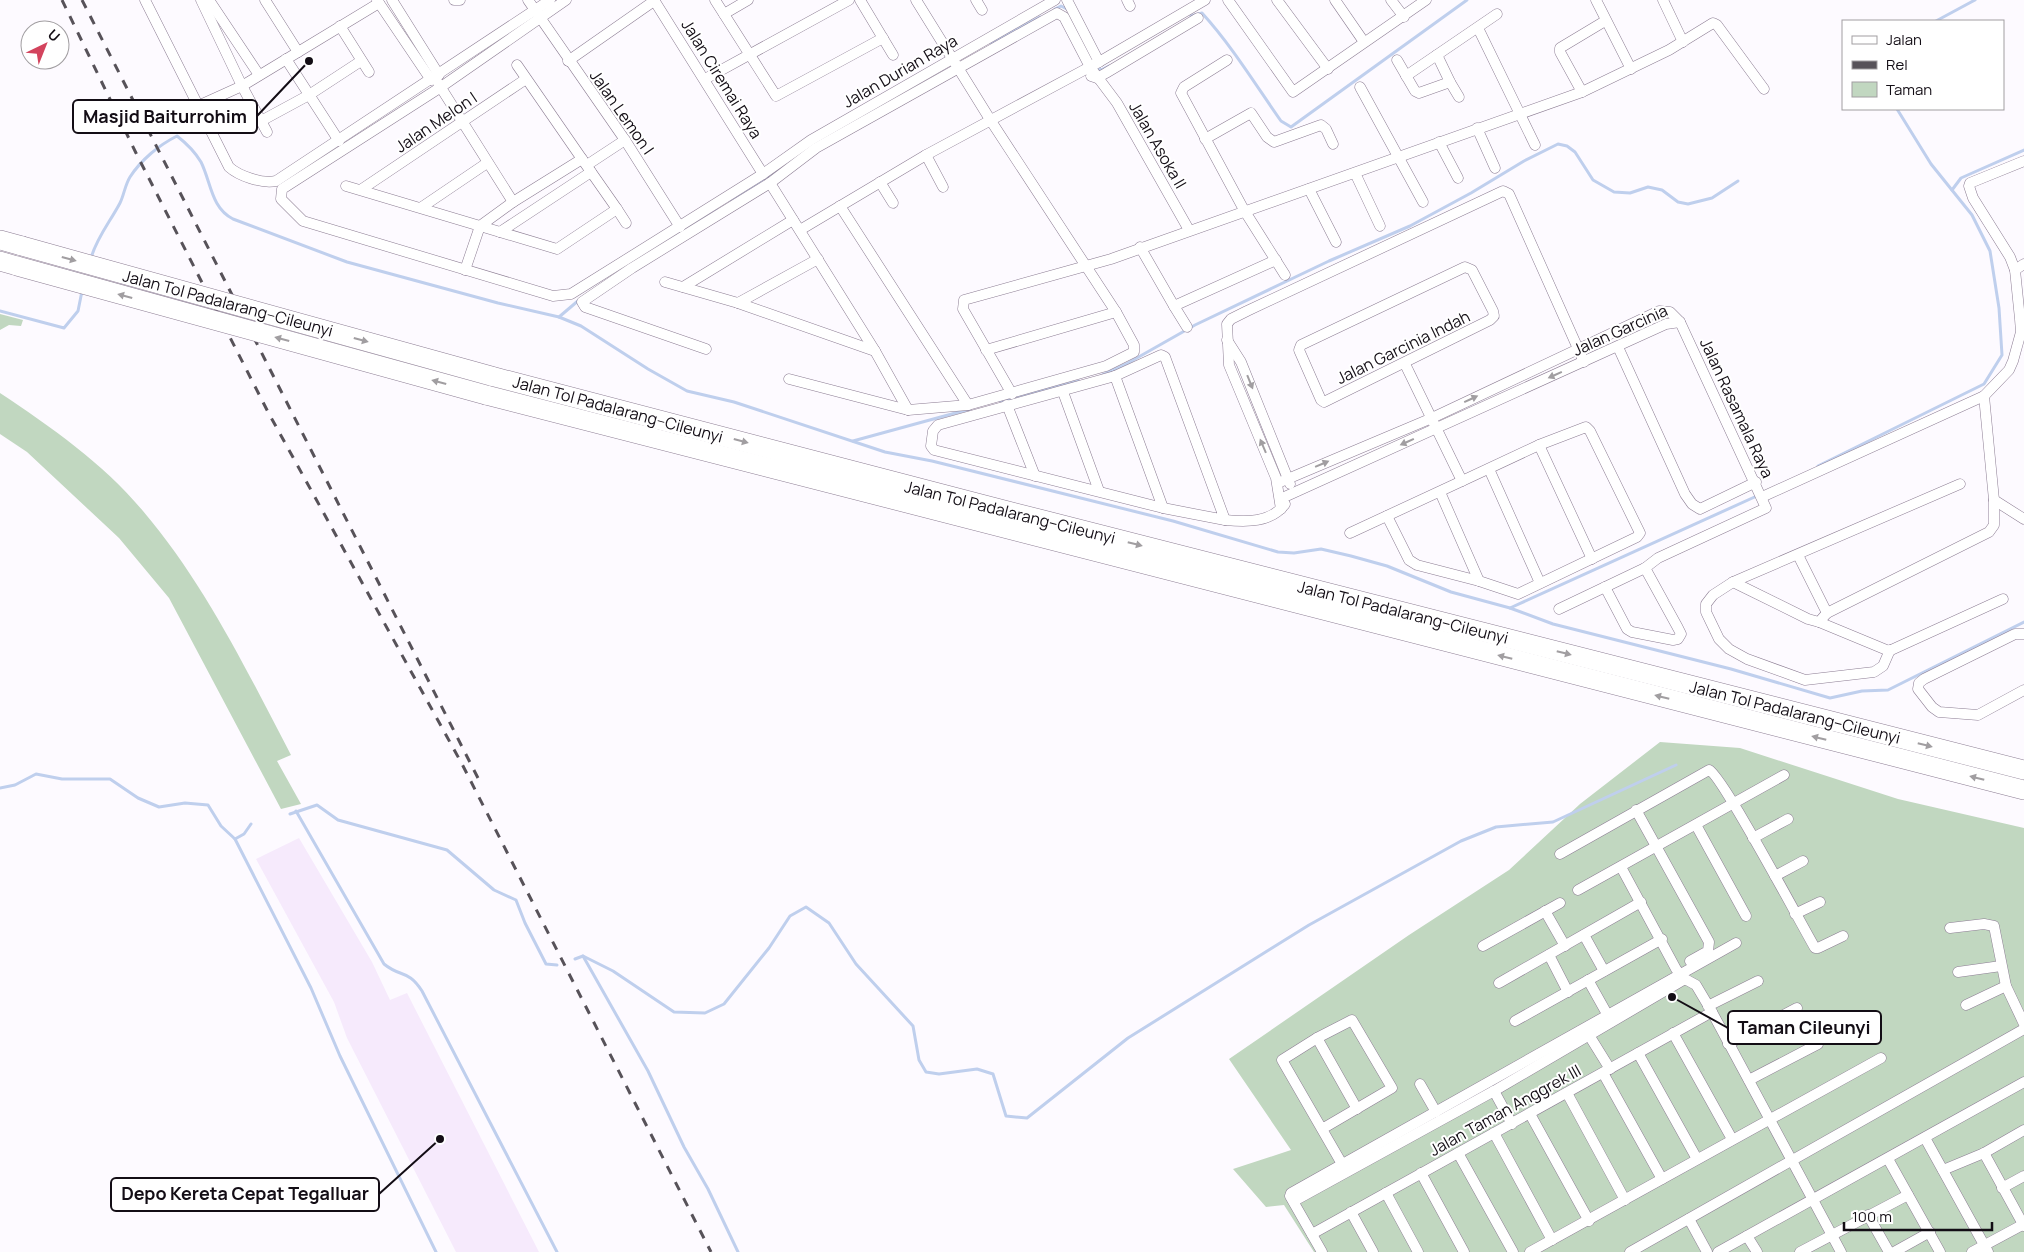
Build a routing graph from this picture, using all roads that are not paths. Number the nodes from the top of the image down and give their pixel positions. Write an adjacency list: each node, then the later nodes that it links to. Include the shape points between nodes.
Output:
1 (145, 0): 69 (street)
2 (201, 0): 63 (street)
3 (209, 0): 56 (street)
4 (454, 0): 5 (street)
5 (460, 0)
6 (528, 0): 28 (street, Jalan Lemon I)
7 (566, 0): 28 (street)
8 (654, 0): 48 (street); 60 (street, Jalan Ciremai Raya)
9 (715, 0): 30 (street)
10 (748, 0): 30 (street)
11 (849, 0): 41 (street)
12 (860, 0): 37 (street)
13 (916, 0): 49 (street)
14 (976, 0): 29 (street)
15 (1056, 0): 49 (street, Jalan Durian Raya)
16 (1067, 0): 50 (street)
17 (1205, 0): 50 (street)
18 (1228, 0): 52 (street, via 1293,92)
19 (1276, 0): 52 (street)
20 (1335, 0): 38 (street)
21 (1391, 0): 32 (street)
22 (1426, 0): 32 (street)
23 (1596, 0): 34 (street)
24 (1662, 0): 39 (street)
25 (378, 1): 35 (street); 61 (street)
26 (393, 1): 61 (street)
27 (270, 2): 40 (street)
28 (541, 10): 48 (street, Jalan Lemon I); 61 (street)
29 (982, 10)
30 (724, 14): 41 (street)
31 (1497, 14): 36 (street)
32 (1404, 17): 38 (street)
33 (1198, 18): 58 (street)
34 (1605, 21): 53 (street); 66 (street, via 1560,48)
35 (340, 26): 40 (street); 45 (street)
36 (1478, 28): 43 (street); 70 (street)
37 (883, 38): 41 (street, via 778,96); 42 (street)
38 (1364, 42): 52 (street)
39 (1683, 42): 53 (street); 65 (street, via 1710,24 1717,25)
40 (298, 52): 44 (street)
41 (749, 55): 60 (street)
42 (893, 55)
43 (1437, 55): 57 (street); 62 (street)
44 (286, 58): 56 (street); 67 (street)
45 (361, 60): 54 (street); 67 (street)
46 (1227, 60): 76 (street, via 1182,89 1181,93)
47 (1397, 60): 57 (street)
48 (568, 61): 77 (street, Jalan Lemon I)
49 (955, 63): 50 (street, via 1057,13 1064,17); 72 (street); 89 (street, Jalan Durian Raya, via 811,140); 92 (street, via 816,148)
50 (1095, 64): 55 (street); 58 (street, Jalan Asoka II)
51 (517, 65): 59 (street)
52 (1328, 68)
53 (1631, 69): 66 (street)
54 (369, 72)
55 (1077, 73): 58 (street); 72 (street)
56 (259, 75): 63 (street)
57 (1406, 76): 62 (street, via 1418,93)
58 (1097, 78): 111 (street, Jalan Asoka II, via 1117,103)
59 (526, 79): 73 (street, Jalan Melon I); 85 (street)
60 (705, 79): 89 (street, Jalan Ciremai Raya)
61 (437, 81): 73 (street); 78 (street); 93 (street)
62 (1450, 82): 68 (street)
63 (242, 86): 69 (street); 71 (street)
64 (1360, 87): 83 (street)
65 (1764, 89)
66 (1582, 92): 70 (street)
67 (309, 94): 71 (street); 78 (street)
68 (1458, 97)
69 (200, 106): 93 (street, via 229,167 236,173)
70 (1519, 114): 74 (street); 81 (street)
71 (261, 121): 75 (street)
72 (991, 121): 82 (street); 119 (street)
73 (461, 123): 84 (street); 97 (street, Jalan Melon I)
74 (1478, 128): 79 (street); 87 (street)
75 (267, 132)
76 (1205, 139): 80 (street, via 1251,113 1274,142 1321,125); 104 (street)
77 (625, 140): 85 (street); 109 (street, Jalan Lemon I)
78 (339, 141): 93 (street)
79 (1439, 142): 83 (street); 90 (street)
80 (1333, 144)
81 (1535, 145)
82 (926, 155): 91 (street); 95 (street)
83 (1399, 156): 88 (street); 100 (street)
84 (487, 163): 98 (street); 102 (street)
85 (587, 165): 98 (street); 103 (street); 112 (street)
86 (2022, 165): 120 (street, via 1968,186)
87 (1495, 168)
88 (1355, 173): 96 (street); 108 (street)
89 (763, 174): 109 (street, Jalan Durian Raya)
90 (1458, 178)
91 (880, 182): 99 (street); 101 (street)
92 (770, 183): 105 (street); 134 (street, via 582,302 585,307)
93 (279, 185): 121 (street, Jalan Durian Raya, via 281,199 303,221)
94 (346, 186): 97 (street)
95 (943, 187)
96 (1309, 188): 104 (street); 114 (street)
97 (362, 190): 102 (street)
98 (513, 202): 107 (street)
99 (893, 202)
100 (1422, 202)
101 (840, 206): 110 (street); 145 (street)
102 (422, 207): 107 (street)
103 (617, 209): 106 (street); 112 (street, via 557,249)
104 (1244, 210): 111 (street); 117 (street)
105 (793, 220): 110 (street); 124 (street)
106 (626, 223)
107 (480, 226): 112 (street); 121 (street)
108 (1380, 226)
109 (680, 227): 121 (street, Jalan Durian Raya, via 563,296 553,296)
110 (800, 230): 116 (street)
111 (1189, 230): 115 (street)
112 (500, 232)
113 (0, 240): 183 (highway, Jalan Tol Padalarang–Cileunyi, one-way to 183, bridge, via 491,376)
114 (1336, 242)
115 (1140, 247): 119 (street); 126 (street)
116 (818, 259): 125 (street); 136 (street)
117 (1276, 260): 122 (street); 126 (street)
118 (8, 263): 185 (highway, Jalan Tol Padalarang–Cileunyi, one-way to 118, bridge, via 486,395)
119 (1086, 265): 127 (street); 135 (street, via 964,300 963,309)
120 (2019, 267): 130 (street)
121 (465, 270)
122 (1285, 275)
123 (665, 282): 124 (street)
124 (683, 286): 125 (street)
125 (738, 303): 136 (street)
126 (1174, 306): 129 (street)
127 (1116, 312): 135 (street); 143 (street, via 1135,348 1131,356)
128 (1680, 322): 132 (street, Jalan Garcinia, via 1666,324); 133 (street, Jalan Garcinia, via 1670,312 1659,311); 156 (street, Jalan Rasamala Raya)
129 (1187, 327)
130 (2023, 331): 137 (street)
131 (1226, 340): 133 (street, via 1227,324 1232,319 1503,191 1509,194); 153 (street, one-way to 153, via 1241,362); 155 (street, one-way to 131, via 1229,365)
132 (1618, 347): 138 (street, Jalan Garcinia); 156 (street, via 1684,494 1692,504 1700,509)
133 (1577, 349): 138 (street); 148 (street, Jalan Garcinia, one-way to 133)
134 (706, 350)
135 (986, 350): 143 (street)
136 (875, 351): 147 (street)
137 (2020, 352): 144 (street, via 2009,370)
138 (1584, 362): 149 (street, Jalan Garcinia, one-way to 149)
139 (1405, 364): 139 (street, Jalan Garcinia Indah, via 1494,316 1472,270 1465,267 1305,343 1299,350 1320,400 1324,402); 148 (street)
140 (1115, 376): 142 (street); 164 (street); 167 (street, via 1161,355 1165,357)
141 (789, 379): 147 (street)
142 (1063, 392): 146 (street); 158 (street)
143 (1012, 394): 145 (street)
144 (1984, 396): 161 (street); 162 (street)
145 (968, 405): 147 (street)
146 (1007, 405): 152 (street); 152 (street, Jalan Garcinia, via 938,425 933,430 932,448)
147 (908, 410)
148 (1432, 418): 149 (street); 153 (street, Jalan Garcinia, one-way to 148)
149 (1437, 428): 154 (street); 160 (street, Jalan Garcinia, one-way to 160)
150 (1538, 445): 151 (street); 170 (street); 170 (street, via 1586,428 1640,535)
151 (1488, 469): 154 (street); 174 (street)
152 (1035, 476): 158 (street, Jalan Garcinia)
153 (1289, 478): 155 (street, Jalan Garcinia); 160 (street)
154 (1462, 480): 159 (street)
155 (1278, 483): 163 (street)
156 (1756, 483): 161 (street, Jalan Rasamala Raya)
157 (1960, 484): 169 (street)
158 (1099, 491): 164 (street, Jalan Garcinia)
159 (1440, 492): 165 (street); 172 (street)
160 (1292, 494): 163 (street, Jalan Garcinia)
161 (1761, 496): 171 (street, Jalan Rasamala Raya, via 1766,508 1658,558)
162 (1994, 500): 166 (street); 178 (street, via 1994,525 1989,532)
163 (1280, 504): 167 (street, Jalan Garcinia, via 1271,516 1247,522)
164 (1163, 508): 167 (street, Jalan Garcinia)
165 (1387, 516): 168 (street); 172 (street, via 1413,563)
166 (2024, 519)
167 (1226, 520)
168 (1350, 533)
169 (1798, 555): 173 (street); 178 (street)
170 (1592, 559): 174 (street)
171 (1645, 568): 175 (street); 175 (street, via 1681,634 1678,639 1632,632 1624,624)
172 (1479, 581): 174 (street, via 1518,594)
173 (1733, 582): 179 (street); 181 (street, via 1709,599 1706,612 1724,645 1747,659 1811,680 1874,672 1884,666)
174 (1540, 583)
175 (1605, 587): 177 (street)
176 (2003, 599): 181 (street)
177 (1559, 609)
178 (1827, 613): 179 (street)
179 (1819, 622): 181 (street)
180 (2020, 634): 182 (street, via 1924,679 1918,689 1939,712 1978,715)
181 (1890, 650)
182 (2024, 690)
183 (2024, 770)
184 (1784, 775): 186 (street)
185 (2024, 790)
186 (1734, 804): 187 (street, via 1709,770); 189 (street); 190 (street)
187 (1636, 810): 191 (street); 192 (street)
188 (1788, 819): 190 (street)
189 (1696, 825): 191 (street); 202 (street)
190 (1752, 838): 195 (street)
191 (1658, 846): 194 (street); 214 (street, via 1710,947)
192 (1560, 854)
193 (1803, 861): 195 (street)
194 (1621, 867): 196 (street); 197 (street)
195 (1775, 876): 201 (street)
196 (1578, 890)
197 (1641, 902): 204 (street); 206 (street)
198 (1820, 902): 201 (street)
199 (1560, 903): 200 (street)
200 (1545, 911): 208 (street); 209 (street)
201 (1795, 914): 205 (street, via 1816,948)
202 (1746, 916)
203 (1950, 928): 211 (street, via 1994,926)
204 (1584, 935): 209 (street); 212 (street)
205 (1843, 936)
206 (1662, 939): 212 (street); 214 (street)
207 (1736, 943): 214 (street)
208 (1483, 946)
209 (1565, 946): 210 (street)
210 (1548, 955): 217 (street); 219 (street)
211 (2001, 966): 213 (street); 218 (street)
212 (1604, 971): 215 (street)
213 (1958, 972)
214 (1680, 974): 222 (street, via 1696,986); 223 (street)
215 (1588, 980): 219 (street); 223 (street)
216 (1758, 981): 222 (street, Jalan Taman Anggrek III)
217 (1499, 983)
218 (2006, 986): 220 (street); 225 (street)
219 (1568, 992): 224 (street)
220 (1966, 1005)
221 (1797, 1008): 230 (street)
222 (1710, 1009): 228 (street, Jalan Taman Anggrek III); 230 (street)
223 (1610, 1019): 227 (street)
224 (1515, 1021)
225 (2024, 1024)
226 (2024, 1029): 254 (street)
227 (1587, 1032): 234 (street); 238 (street); 241 (street)
228 (1673, 1033): 232 (street, Jalan Taman Anggrek III); 249 (street)
229 (1317, 1038): 240 (street); 240 (street, via 1354,1020 1392,1086); 245 (street, via 1282,1060)
230 (1728, 1044): 235 (street)
231 (1818, 1044): 235 (street)
232 (1638, 1053): 234 (street, Jalan Taman Anggrek III); 252 (street)
233 (1882, 1058): 243 (street)
234 (1607, 1071): 239 (street, Jalan Taman Anggrek III); 259 (street)
235 (1749, 1080): 243 (street)
236 (2024, 1082): 248 (street)
237 (1420, 1084): 241 (street)
238 (1494, 1090): 244 (street); 265 (street)
239 (1567, 1093): 242 (street, Jalan Taman Anggrek III); 264 (street)
240 (1358, 1109): 245 (street)
241 (1436, 1112): 255 (street)
242 (1530, 1114): 244 (street, Jalan Taman Anggrek III); 269 (street)
243 (1770, 1118): 249 (street); 254 (street)
244 (1512, 1124): 247 (street, Jalan Taman Anggrek III)
245 (1322, 1129): 255 (street)
246 (2024, 1130): 251 (street)
247 (1494, 1133): 250 (street, Jalan Taman Anggrek III); 275 (street)
248 (1925, 1138): 253 (street); 256 (street)
249 (1732, 1139): 252 (street)
250 (1458, 1153): 257 (street, Jalan Taman Anggrek III); 282 (street)
251 (1984, 1153): 256 (street); 260 (street)
252 (1697, 1158): 259 (street)
253 (1888, 1159): 262 (street); 263 (street)
254 (1792, 1160): 263 (street); 268 (street)
255 (1342, 1164): 265 (street, via 1291,1193)
256 (1943, 1170): 276 (street)
257 (1421, 1173): 261 (street, Jalan Taman Anggrek III); 281 (street)
258 (2024, 1176): 260 (street)
259 (1662, 1180): 264 (street)
260 (2002, 1188): 270 (street)
261 (1386, 1193): 266 (street, Jalan Taman Anggrek III); 280 (street)
262 (1908, 1195): 267 (street); 271 (street)
263 (1811, 1199): 273 (street); 274 (street)
264 (1625, 1200): 269 (street)
265 (1294, 1201): 272 (street)
266 (1351, 1212): 272 (street, Jalan Taman Anggrek III); 279 (street)
267 (1868, 1215): 273 (street); 289 (street)
268 (1689, 1219): 277 (street); 284 (street)
269 (1588, 1221): 275 (street)
270 (2024, 1225): 276 (street)
271 (1930, 1232): 290 (street); 291 (street)
272 (1312, 1234): 278 (street)
273 (1832, 1235): 287 (street); 288 (street)
274 (1747, 1236): 285 (street); 286 (street)
275 (1552, 1240): 283 (street)
276 (1986, 1249): 292 (street)
277 (1634, 1251)
278 (1322, 1252)
279 (1373, 1252)
280 (1418, 1252)
281 (1464, 1252)
282 (1513, 1252)
283 (1530, 1252)
284 (1707, 1252)
285 (1718, 1252)
286 (1757, 1252)
287 (1800, 1252)
288 (1841, 1252)
289 (1889, 1252)
290 (1894, 1252)
291 (1940, 1252)
292 (1972, 1252)

